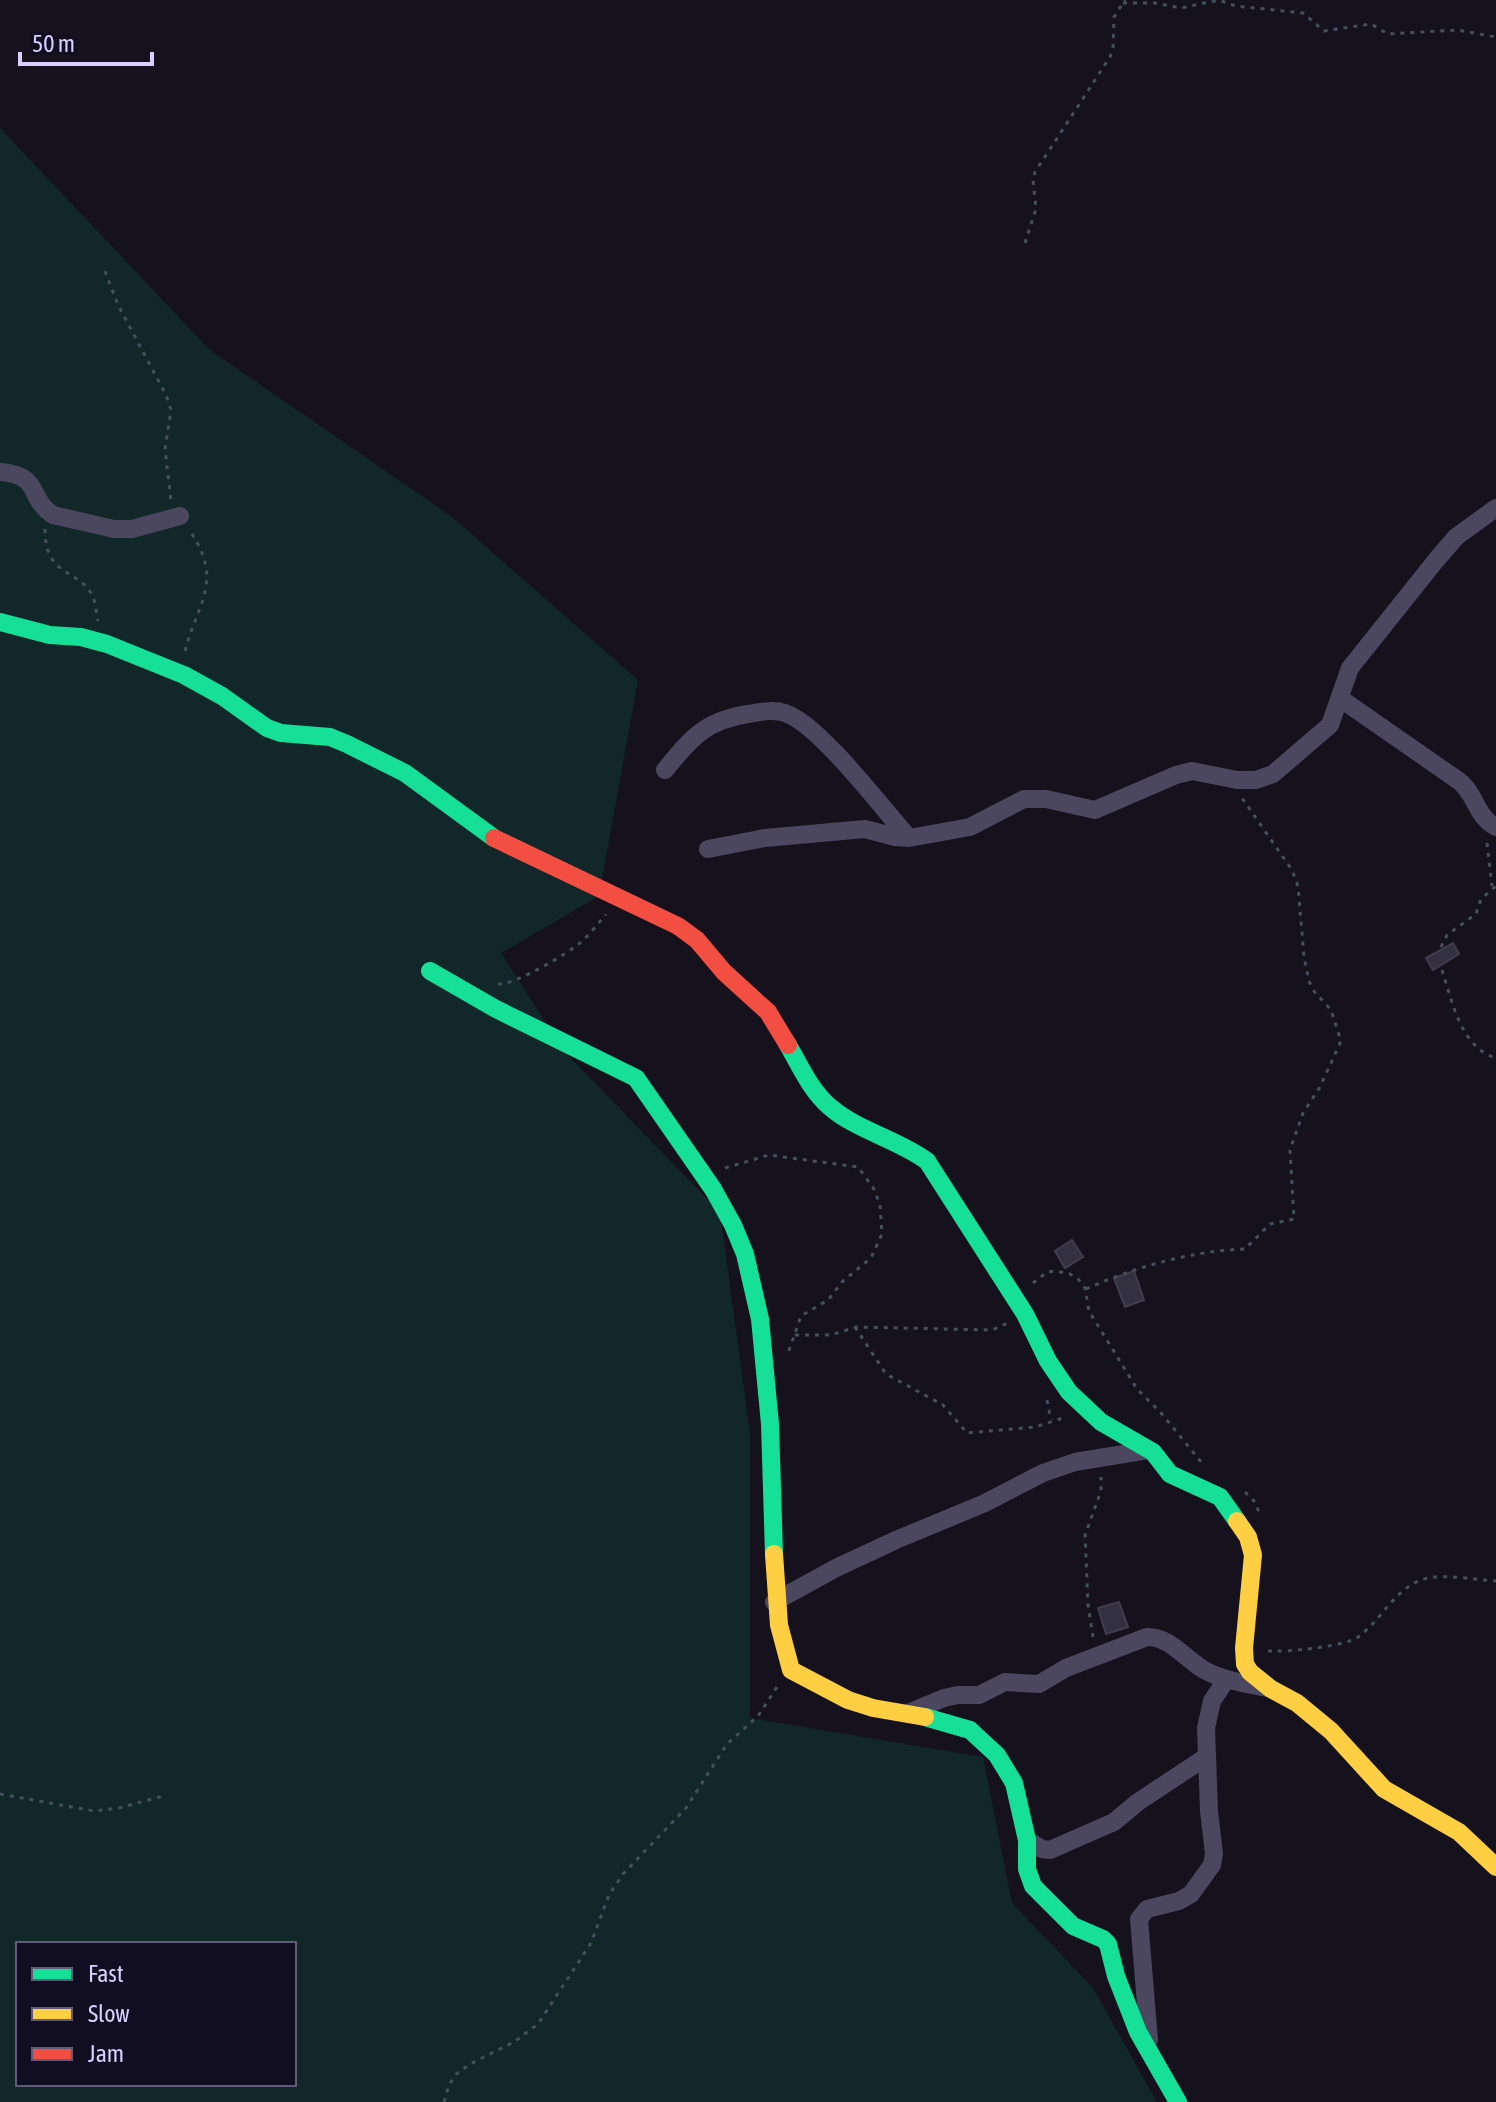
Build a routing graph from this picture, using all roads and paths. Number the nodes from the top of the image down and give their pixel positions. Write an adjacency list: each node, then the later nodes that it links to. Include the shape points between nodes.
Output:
1 (1124, 2): 2 (path, via 1181,8 1219,0 1303,13 1324,31 1371,24 1388,34 1457,30); 3 (path, via 1114,17 1110,57 1035,172 1036,209)
2 (1496, 37)
3 (1025, 243)
4 (105, 271): 8 (path, via 171,410 165,449 170,498)
5 (0, 472): 7 (street, via 27,480)
6 (1496, 508): 12 (street, via 1456,537 1437,559 1350,668)
7 (45, 509): 8 (street, via 114,529); 10 (path, via 48,550 54,563 91,593)
8 (180, 516): 11 (path, via 203,550 208,572 185,650)
9 (0, 622): 10 (street)
10 (99, 642): 11 (street)
11 (184, 675): 20 (street, via 267,728 330,737 372,755 502,844)
12 (1341, 699): 14 (street, via 1330,725 1273,774 1256,780); 15 (street, via 1467,787)
13 (665, 770): 17 (street, via 712,723 784,712 813,729)
14 (1227, 777): 17 (street, via 1192,771 1176,775 1095,810 1024,799 970,827); 27 (path, via 1295,878 1309,981 1335,1018 1341,1041 1290,1150 1294,1219 1270,1224 1245,1249 1203,1251)
15 (1479, 812): 16 (street); 19 (path)
16 (1496, 827)
17 (909, 838): 18 (street, via 865,829)
18 (708, 849)
19 (1494, 887): 21 (path, via 1481,899 1476,914 1447,935)
20 (615, 898): 24 (path, via 575,948 523,978); 28 (street, via 697,940 768,1012 817,1094 831,1108 927,1161)
21 (1441, 947)
22 (1442, 970): 25 (path, via 1454,1009 1476,1049)
23 (430, 971): 26 (street, via 636,1078)
24 (496, 984)
25 (1496, 1058)
26 (702, 1173): 30 (path, via 769,1155 858,1167 874,1189 884,1225 876,1251 833,1296 801,1316); 39 (street, via 734,1226 755,1293 769,1409)
27 (1086, 1289): 28 (path, via 1070,1274 1047,1272 1035,1280); 35 (path, via 1089,1311 1137,1389)
28 (1022, 1309): 29 (path, via 992,1330); 32 (street, via 1059,1380)
29 (855, 1327): 30 (path, via 831,1335); 32 (path, via 886,1374 943,1405 967,1433 1035,1427)
30 (794, 1335): 31 (path)
31 (787, 1365)
32 (1090, 1412): 33 (street)
33 (1148, 1450): 34 (street); 40 (street, via 1170,1474 1220,1497 1248,1537 1253,1555)
34 (1113, 1456): 39 (street, via 1043,1473); 41 (path, via 1085,1529 1088,1605)
35 (1209, 1470)
36 (1244, 1491): 37 (path, via 1255,1502)
37 (1261, 1521)
38 (1496, 1581): 40 (path, via 1430,1577 1396,1595 1351,1641 1290,1652)
39 (774, 1602): 42 (street)
40 (1244, 1650): 44 (street, via 1245,1664)
41 (1097, 1657): 43 (street, via 1153,1637); 45 (street, via 1039,1684 1005,1682)
42 (789, 1666): 45 (street, via 793,1673 848,1700); 52 (path, via 758,1716 727,1744 686,1808 623,1874 591,1943 538,2024 455,2075)
43 (1226, 1680): 44 (street); 46 (street, via 1208,1714)
44 (1271, 1689): 50 (street, via 1331,1731 1384,1789 1459,1832)
45 (906, 1714): 49 (street, via 970,1730 981,1738 1014,1783)
46 (1206, 1757): 49 (street, via 1114,1822 1050,1850); 51 (street, via 1212,1865 1191,1894 1147,1909 1139,1919)
47 (0, 1794): 48 (path, via 94,1811)
48 (163, 1796)
49 (1027, 1840): 51 (street, via 1027,1869 1041,1896 1073,1926 1108,1944 1128,2008)
50 (1496, 1867)
51 (1150, 2054): 53 (street)
52 (444, 2102)
53 (1178, 2102)

